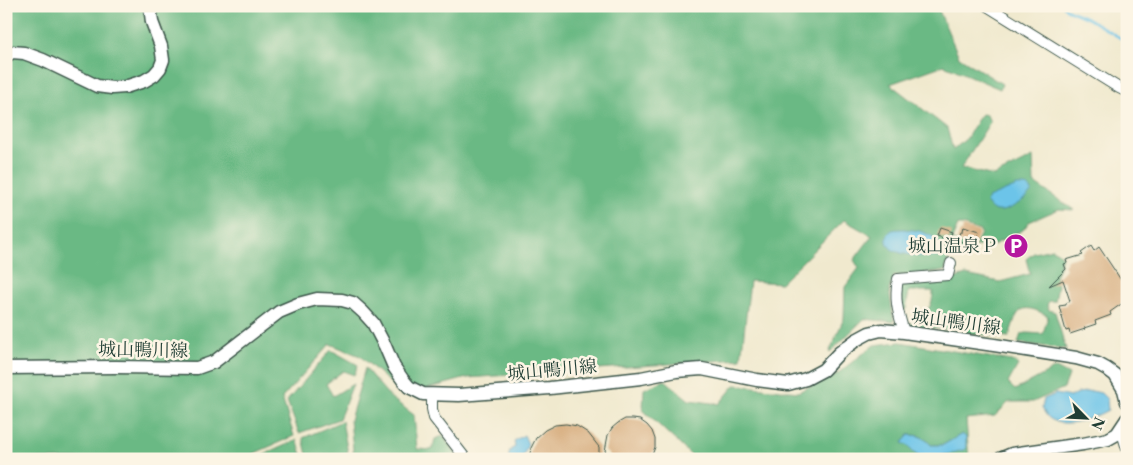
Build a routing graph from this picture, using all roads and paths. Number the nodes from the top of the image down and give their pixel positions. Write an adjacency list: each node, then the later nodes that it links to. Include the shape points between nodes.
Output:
1 (150, 6): 3 (main road, via 163,60 154,75 132,85 98,86 24,53 12,52)
2 (988, 6): 4 (street)
3 (6, 56)
4 (1127, 92)
5 (951, 263): 6 (street, via 948,275 898,279 895,293)
6 (904, 332): 8 (main road, 城山鴨川線, via 868,332 839,353 823,370 806,380 788,384 702,369 559,387); 9 (main road, 城山鴨川線, via 1067,356 1098,364 1115,375)
7 (6, 368): 8 (main road, 城山鴨川線, via 197,368 214,362 279,312 318,299 342,300 353,303 373,323 403,380 423,394)
8 (432, 395): 12 (street, via 434,418)
9 (1127, 402)
10 (1124, 424): 11 (street); 13 (main road, via 1117,434 1108,439 1012,454)
11 (1127, 449)
12 (466, 459)
13 (1000, 459)

